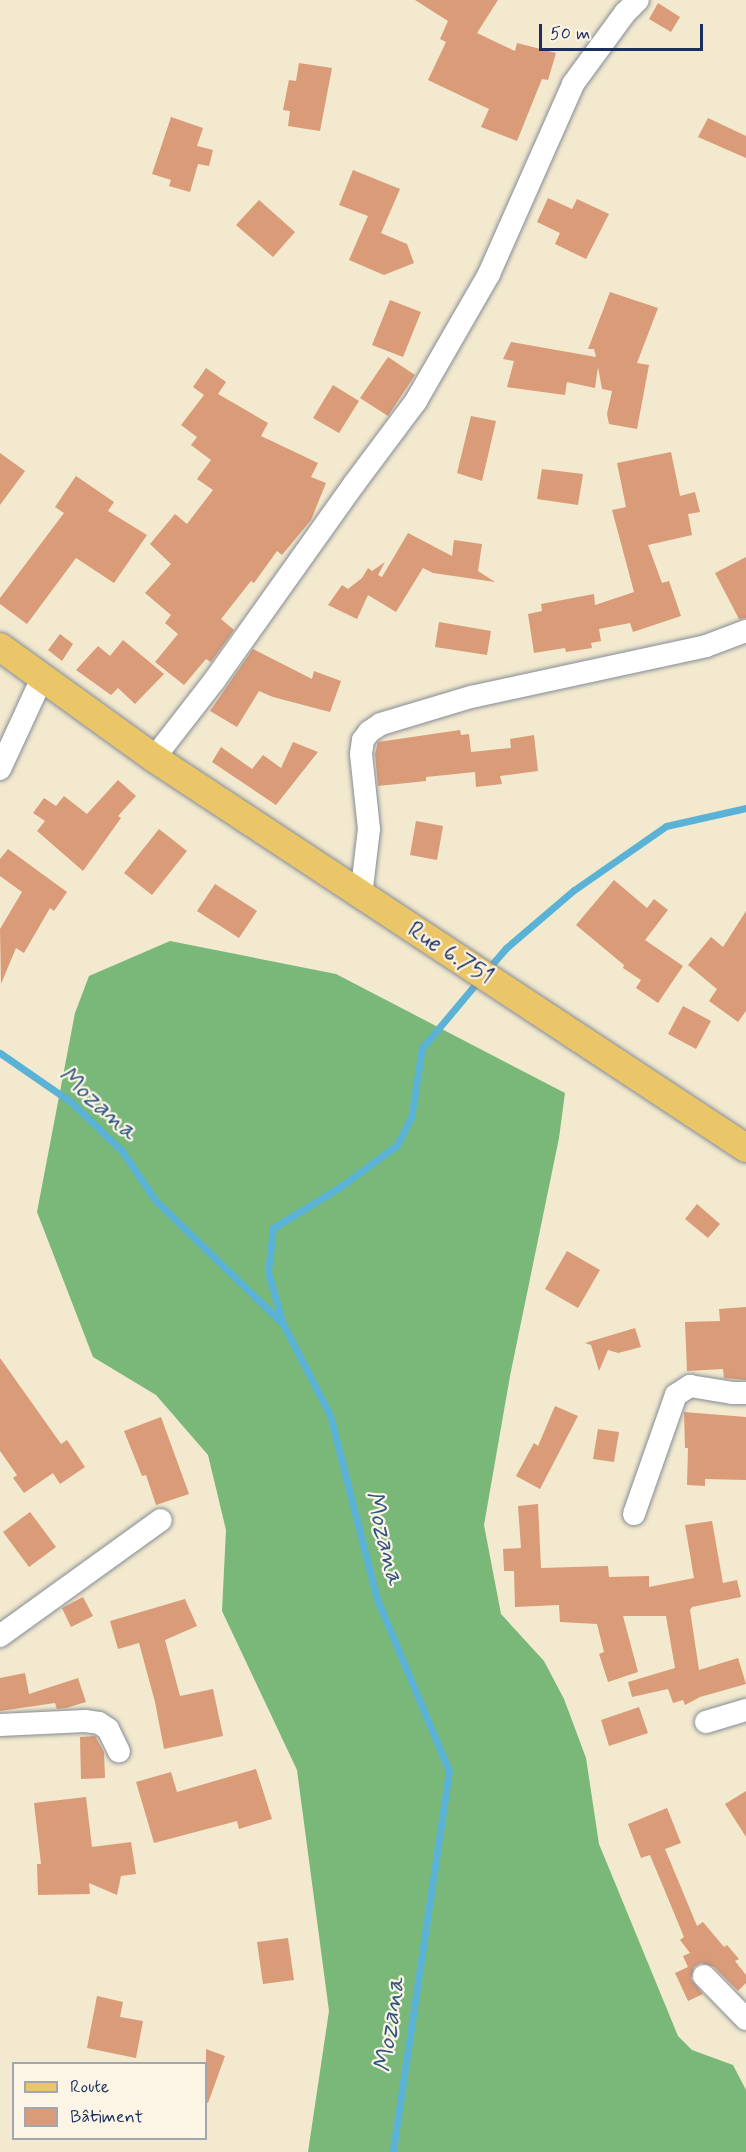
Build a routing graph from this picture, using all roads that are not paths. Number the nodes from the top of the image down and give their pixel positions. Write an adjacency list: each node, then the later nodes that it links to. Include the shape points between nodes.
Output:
1 (638, 0): 5 (street, via 573,84 489,274 416,401)
2 (746, 632): 7 (street, via 706,646 471,697 381,724 369,732 361,754 369,829)
3 (0, 647): 4 (main road, Rue 6.751)
4 (43, 676): 5 (main road, Rue 6.751); 6 (street)
5 (154, 758): 7 (main road, Rue 6.751)
6 (0, 769)
7 (361, 896): 8 (main road, Rue 6.751)
8 (746, 1148)
9 (746, 1393): 10 (street, via 690,1386 676,1395)
10 (634, 1514)
11 (160, 1520): 12 (street)
12 (0, 1636)
13 (746, 1710): 14 (street)
14 (706, 1722)
15 (0, 1725): 16 (street, via 99,1723 108,1730)
16 (119, 1752)
17 (704, 1976): 18 (street)
18 (746, 2019)

